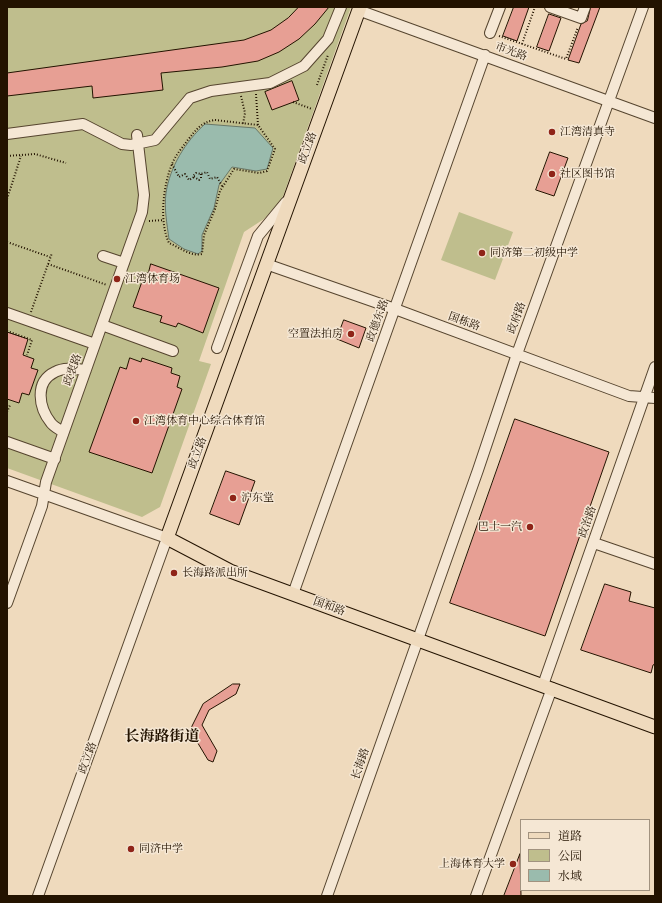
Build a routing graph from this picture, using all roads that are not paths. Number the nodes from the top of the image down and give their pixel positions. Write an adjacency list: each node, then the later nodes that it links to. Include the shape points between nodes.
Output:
1 (341, 7): 12 (street, via 328,39 304,66 270,83 211,91 190,98 155,140)
2 (500, 7): 7 (street)
3 (550, 7): 4 (street, via 581,18)
4 (585, 7)
5 (643, 7): 9 (street, 政府路)
6 (359, 8): 8 (street, 市光路); 13 (main road, 政立路)
7 (490, 33)
8 (485, 55): 9 (street, 市光路); 19 (street, 政德东路)
9 (608, 102): 10 (street, 市光路); 25 (street, 政府路)
10 (655, 118)
11 (7, 134): 12 (street, via 84,124 122,144)
12 (137, 139): 15 (street, 政衷路, via 144,195 142,212)
13 (291, 194): 16 (main road, 政立路); 17 (street, via 283,207 255,228 251,234)
14 (103, 256): 15 (street)
15 (124, 263): 21 (street, 政衷路)
16 (266, 264): 18 (main road, 政立路); 19 (street, 国栋路)
17 (236, 287): 18 (street); 24 (street, via 211,346)
18 (255, 294): 24 (main road, 政立路)
19 (394, 309): 25 (street, 国栋路); 38 (street, 政德东路)
20 (7, 313): 22 (street)
21 (102, 325): 22 (street, 政衷路); 23 (street)
22 (95, 344): 27 (street, 政衷路)
23 (173, 351)
24 (233, 354): 35 (main road, 政立路)
25 (517, 354): 28 (street, 国栋路, via 629,396); 40 (street, 政府路)
26 (655, 367): 28 (street, 政治路)
27 (86, 370): 30 (street, 政衷路); 30 (street, via 62,369 43,382 40,403 44,413 52,425)
28 (644, 397): 29 (street, 国栋路); 36 (street, 政治路)
29 (655, 398)
30 (64, 432): 32 (street, 政衷路)
31 (7, 442): 32 (street)
32 (55, 459): 34 (street, 政衷路)
33 (7, 481): 34 (street, 国和路)
34 (44, 494): 35 (street, 国和路); 39 (street, 政衷路)
35 (167, 538): 38 (main road, 国和路, via 230,571); 43 (street, 政立路)
36 (594, 543): 37 (street); 41 (street, 政治路)
37 (655, 564)
38 (293, 594): 40 (main road, 国和路)
39 (7, 603)
40 (417, 639): 41 (main road, 国和路); 44 (street, 长海路)
41 (547, 686): 42 (main road, 国和路); 45 (street, 政治路)
42 (655, 726)
43 (38, 896)
44 (328, 896)
45 (476, 896)

